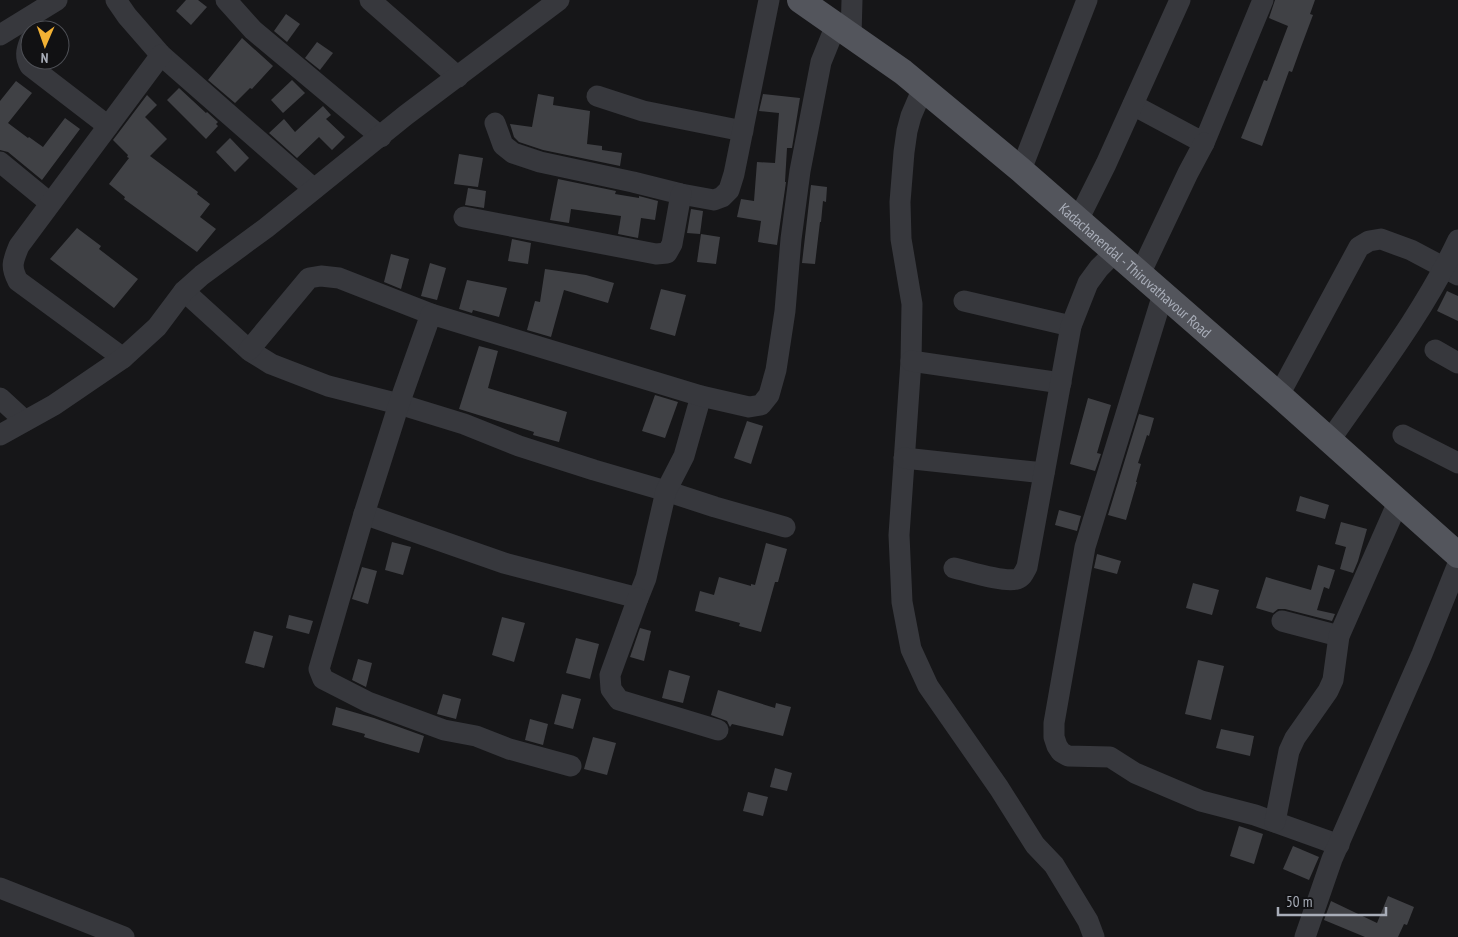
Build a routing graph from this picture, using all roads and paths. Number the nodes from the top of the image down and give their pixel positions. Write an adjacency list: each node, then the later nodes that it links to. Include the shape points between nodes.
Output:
1 (116, 0): 15 (street)
2 (227, 0): 24 (street, via 253,30)
3 (370, 0): 17 (street)
4 (559, 0): 17 (street)
5 (769, 0): 23 (street)
6 (800, 0): 13 (main road, Kadachanendal - Thiruvathavour Road)
7 (852, 0): 13 (street)
8 (1087, 0): 27 (street)
9 (1180, 0): 20 (street)
10 (1263, 0): 25 (street)
11 (53, 3): 12 (street); 14 (street)
12 (42, 20)
13 (843, 30): 18 (main road, Kadachanendal - Thiruvathavour Road); 49 (street, via 821,62 800,171 785,311 769,395 761,405 749,408)
14 (0, 35)
15 (161, 55): 22 (street); 28 (street)
16 (35, 70): 22 (street)
17 (458, 77): 24 (street)
18 (923, 88): 27 (main road, Kadachanendal - Thiruvathavour Road); 45 (street, via 907,132 900,202 901,238 912,304)
19 (597, 96): 23 (street, via 643,111)
20 (1133, 106): 25 (street); 32 (street)
21 (495, 123): 29 (street, via 503,145 512,153)
22 (108, 126): 30 (street)
23 (743, 131): 29 (street, via 729,190 714,200)
24 (381, 136): 28 (street)
25 (1204, 144): 36 (street)
26 (0, 162): 30 (street)
27 (1021, 170): 32 (main road, Kadachanendal - Thiruvathavour Road)
28 (314, 189): 37 (street)
29 (681, 194): 31 (street, via 672,244 667,253 656,254)
30 (50, 203): 44 (street, via 19,246 12,271 18,281)
31 (464, 217)
32 (1078, 220): 34 (main road, Kadachanendal - Thiruvathavour Road)
33 (1458, 240): 35 (street)
34 (1114, 253): 36 (main road, Kadachanendal - Thiruvathavour Road); 41 (street, via 1088,283)
35 (1451, 271): 48 (street, via 1411,250 1380,239 1359,247); 55 (street)
36 (1140, 274): 38 (main road, Kadachanendal - Thiruvathavour Road)
37 (184, 291): 42 (street); 44 (street, via 157,327)
38 (1163, 294): 48 (main road, Kadachanendal - Thiruvathavour Road); 71 (street, via 1085,547 1054,737 1061,752 1068,756 1110,757 1135,774 1201,801)
39 (964, 301): 41 (street)
40 (431, 314): 42 (street, via 339,278 309,278); 49 (street); 51 (street)
41 (1071, 326): 47 (street)
42 (249, 350): 51 (street, via 271,364 328,386)
43 (1435, 350): 46 (street)
44 (123, 358): 52 (street)
45 (911, 361): 47 (street); 56 (street)
46 (1458, 364)
47 (1061, 383): 58 (street)
48 (1279, 395): 55 (main road, Kadachanendal - Thiruvathavour Road)
49 (701, 396): 59 (street, via 684,456)
50 (0, 398): 52 (street)
51 (399, 404): 59 (street, via 464,424 528,449); 61 (street)
52 (25, 421): 53 (street)
53 (0, 435)
54 (1403, 435): 57 (street)
55 (1330, 440): 60 (main road, Kadachanendal - Thiruvathavour Road)
56 (904, 458): 58 (street); 76 (street, via 899,535 902,602 911,649 928,686 1035,845 1054,865)
57 (1458, 463)
58 (1044, 473): 65 (street, via 1023,576 1007,580)
59 (666, 490): 62 (street); 66 (street, via 646,578)
60 (1398, 502): 63 (main road, Kadachanendal - Thiruvathavour Road); 68 (street)
61 (364, 514): 66 (street, via 504,563); 70 (street, via 319,668 323,679 368,702 444,730 476,736)
62 (785, 527)
63 (1458, 555)
64 (1458, 564): 72 (street)
65 (954, 568)
66 (638, 598): 69 (street, via 610,675 611,689 619,700)
67 (1282, 621): 68 (street)
68 (1340, 636): 71 (street, via 1333,680 1289,751)
69 (718, 730)
70 (571, 766)
71 (1274, 822): 72 (street)
72 (1338, 845): 77 (street)
73 (0, 888): 74 (street)
74 (85, 930): 75 (street)
75 (124, 937)
76 (1094, 937)
77 (1305, 937)

